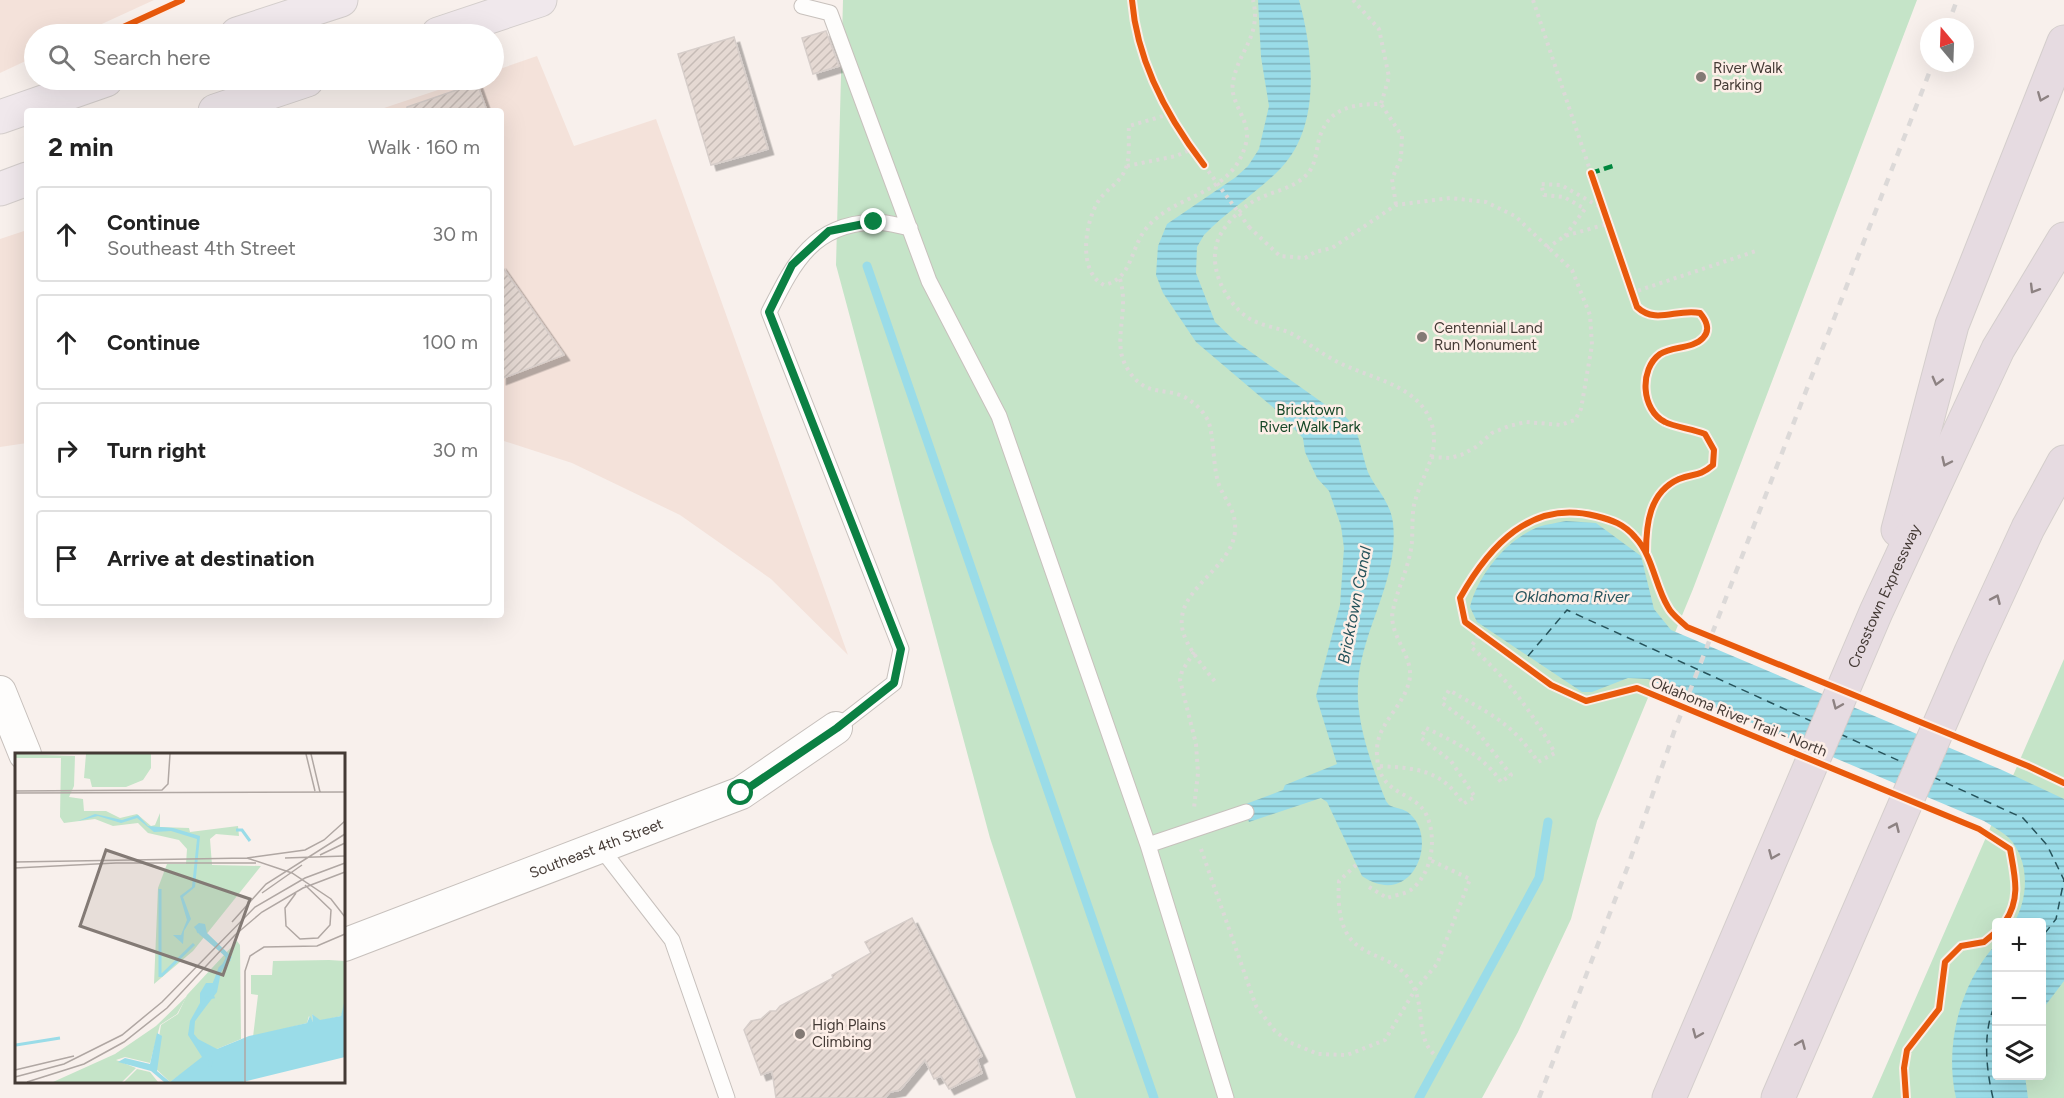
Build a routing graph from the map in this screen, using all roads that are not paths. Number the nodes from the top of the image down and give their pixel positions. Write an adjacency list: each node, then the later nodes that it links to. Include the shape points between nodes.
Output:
1 (341, 0): 4 (main road)
2 (540, 0): 5 (main road)
3 (802, 6): 16 (lane, via 830,13)
4 (268, 24)
5 (468, 24)
6 (2064, 42): 18 (highway, one-way to 18)
7 (77, 90): 10 (main road)
8 (277, 90): 11 (main road)
9 (2064, 104): 18 (highway)
10 (26, 108)
11 (224, 108)
12 (24, 109): 13 (main road)
13 (0, 117)
14 (24, 180): 15 (main road)
15 (0, 189)
16 (910, 228): 22 (lane, via 874,222 829,231 792,265 769,312 901,649 894,683); 25 (lane, via 929,281 999,417)
17 (2064, 239): 20 (highway, Crosstown Expressway, one-way to 20, via 1998,349)
18 (1952, 325): 20 (highway, one-way to 20)
19 (2064, 462): 31 (highway, one-way to 19, via 1971,652 2028,528)
20 (1876, 612): 30 (highway, Crosstown Expressway, one-way to 30)
21 (1, 697): 23 (street)
22 (837, 728): 26 (street, Southeast 4th Street, via 741,793)
23 (25, 753)
24 (1246, 812): 25 (lane)
25 (1148, 845): 29 (lane)
26 (600, 847): 27 (street, Southeast 4th Street); 28 (lane, via 672,940)
27 (345, 945)
28 (727, 1098)
29 (1226, 1098)
30 (1669, 1098)
31 (1778, 1098)

